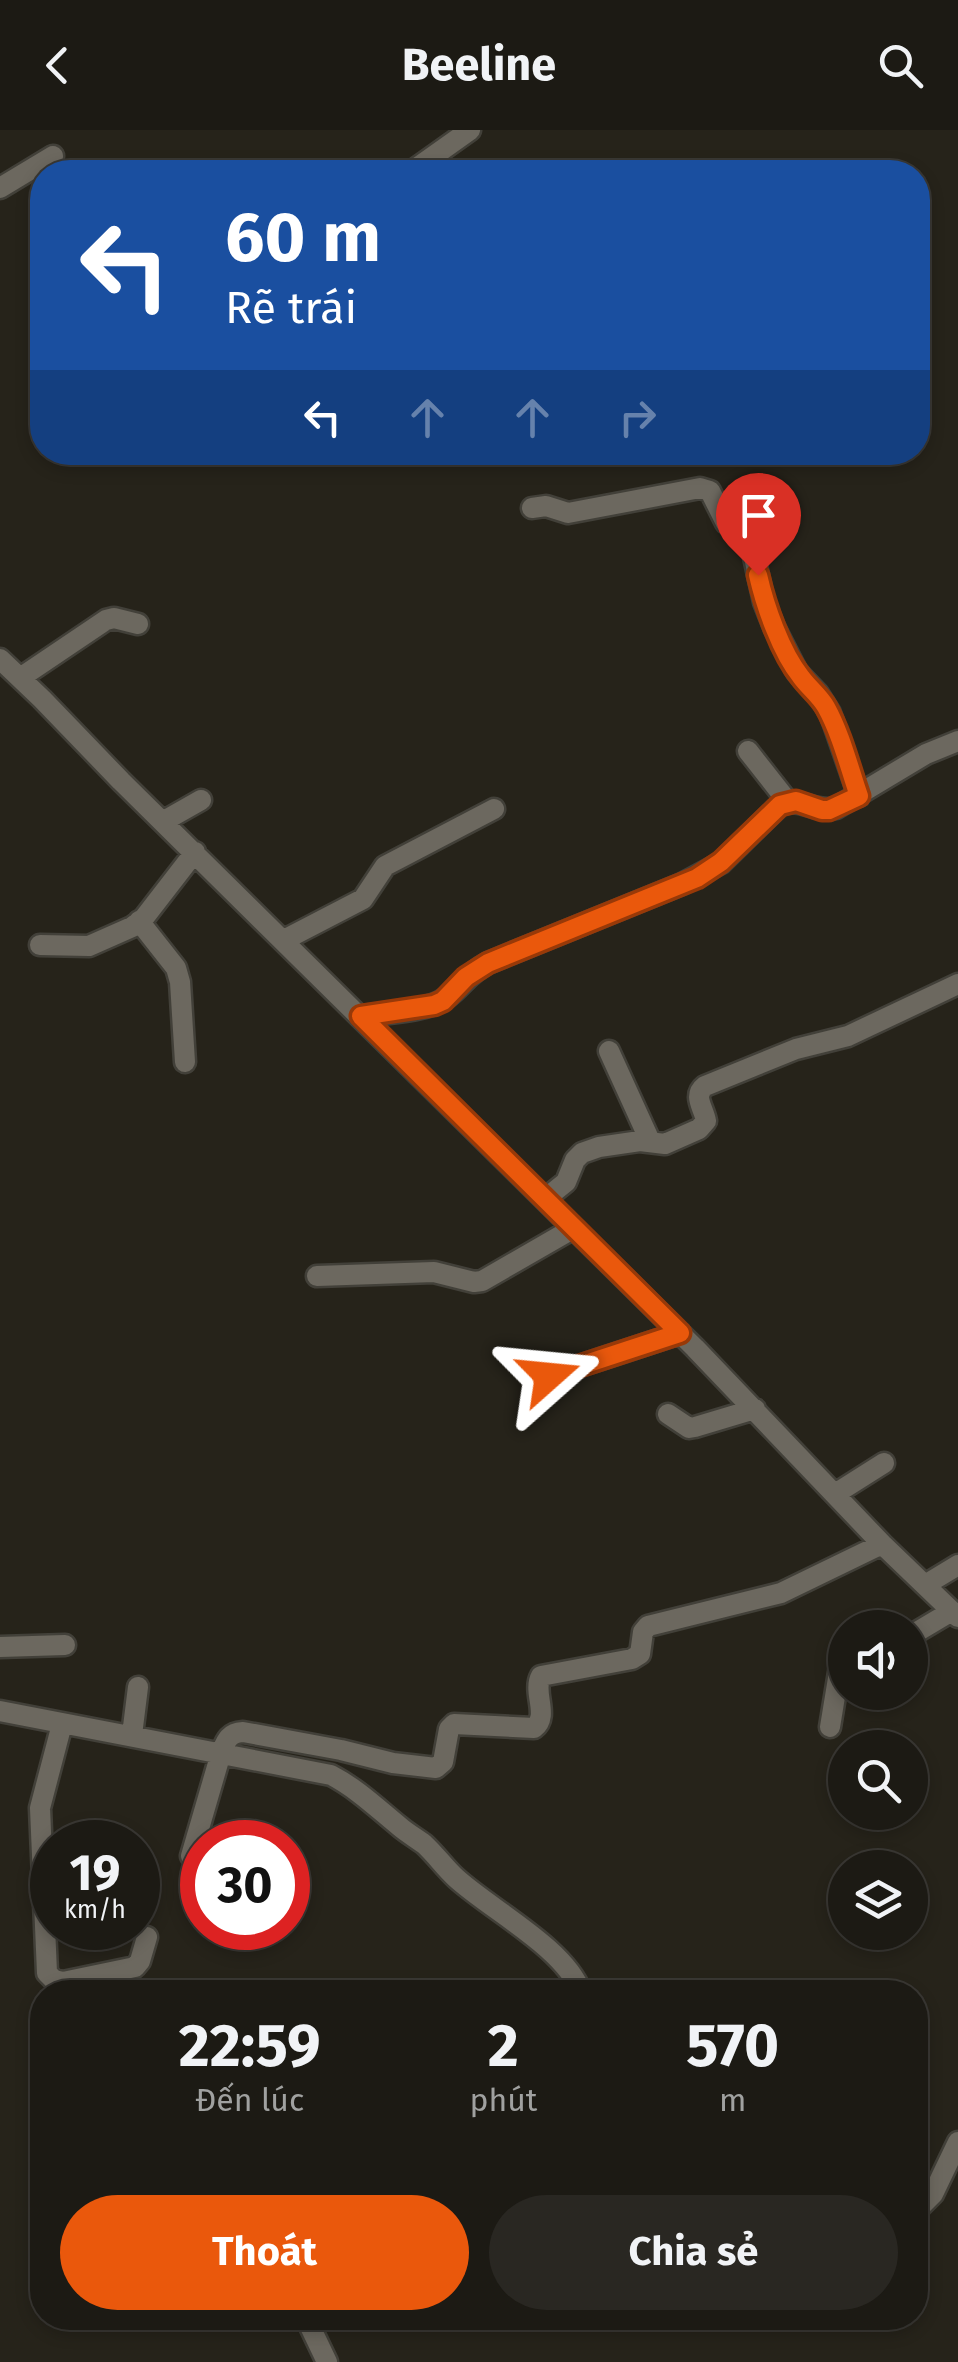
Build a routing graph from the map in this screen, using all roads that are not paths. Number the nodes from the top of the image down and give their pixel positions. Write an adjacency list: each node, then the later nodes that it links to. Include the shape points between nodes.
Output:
1 (470, 130): 4 (street)
2 (53, 156): 3 (street)
3 (46, 160)
4 (428, 160)
5 (30, 170): 6 (street)
6 (0, 188)
7 (532, 508): 13 (street, via 568,513 710,491 726,523 750,540 774,627 797,672 830,714)
8 (138, 624): 10 (street, via 106,620)
9 (0, 659): 10 (street)
10 (20, 678): 17 (street)
11 (958, 741): 13 (street)
12 (748, 751): 15 (street)
13 (859, 796): 15 (street, via 829,810)
14 (201, 800): 17 (street)
15 (788, 802): 23 (street, via 697,878 488,963 434,1005)
16 (494, 809): 20 (street, via 384,866 363,899)
17 (164, 821): 18 (street)
18 (195, 852): 19 (street); 20 (street)
19 (140, 922): 21 (street, via 89,946); 25 (street, via 176,968)
20 (284, 940): 23 (street)
21 (40, 945)
22 (958, 984): 26 (street, via 848,1036 704,1086 698,1096 703,1126 665,1144)
23 (361, 1016): 27 (street)
24 (609, 1051): 26 (street)
25 (185, 1062)
26 (650, 1141): 27 (street, via 582,1153 566,1182)
27 (545, 1199): 28 (street)
28 (574, 1228): 29 (street, via 474,1282 434,1272); 30 (street)
29 (316, 1276)
30 (680, 1333): 31 (street); 32 (street)
31 (549, 1376)
32 (755, 1410): 33 (street, via 695,1428); 35 (street)
33 (668, 1414)
34 (884, 1463): 35 (street)
35 (835, 1494): 36 (street)
36 (882, 1544): 38 (street); 49 (street, via 781,1593 648,1626 640,1654 632,1659 541,1676 538,1726 454,1724 436,1768 242,1732)
37 (958, 1565): 38 (street)
38 (925, 1585): 39 (street)
39 (955, 1614): 40 (street)
40 (928, 1627)
41 (0, 1646): 42 (street)
42 (65, 1646)
43 (138, 1687): 48 (street)
44 (833, 1710): 47 (street)
45 (0, 1711): 46 (street)
46 (62, 1724): 48 (street); 50 (street)
47 (830, 1727)
48 (133, 1729): 49 (street)
49 (224, 1746): 51 (street); 56 (street, via 346,1782)
50 (41, 1820)
51 (202, 1820)
52 (46, 1950): 54 (street)
53 (144, 1950): 55 (street, via 135,1967)
54 (54, 1980)
55 (73, 1980)
56 (575, 1980)
57 (958, 2142): 58 (street)
58 (928, 2199)
59 (311, 2330): 60 (street)
60 (326, 2362)

